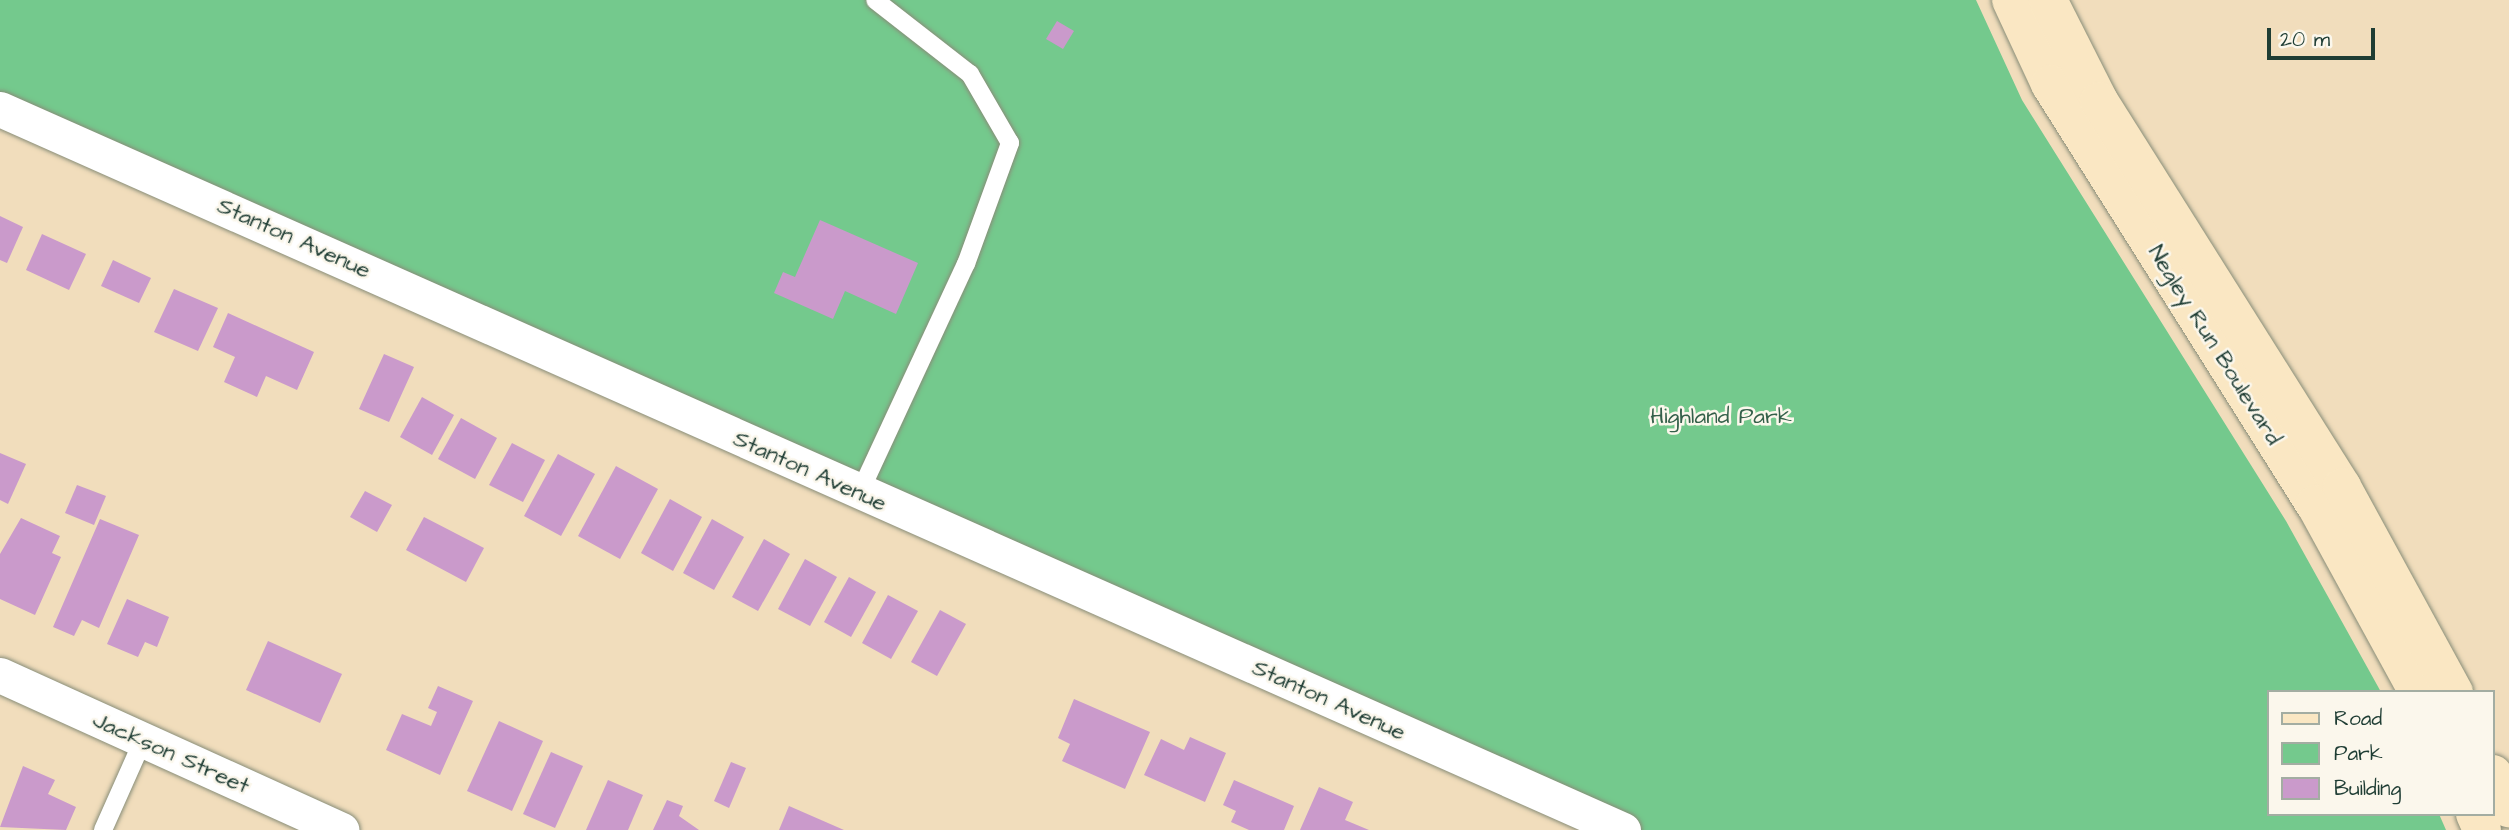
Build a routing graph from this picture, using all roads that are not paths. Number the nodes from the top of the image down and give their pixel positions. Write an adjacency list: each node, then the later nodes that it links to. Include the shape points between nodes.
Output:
1 (875, 0): 5 (lane, via 970,74 1010,143 966,264)
2 (2011, 0): 7 (main road, Negley Run Boulevard, via 2050,84 2315,504)
3 (2048, 0): 8 (main road, Negley Run Boulevard, via 2099,101 2342,487)
4 (0, 109): 5 (street, Stanton Avenue)
5 (859, 494): 14 (street, Stanton Avenue)
6 (0, 675): 9 (street, Jackson Street)
7 (2417, 690)
8 (2453, 690)
9 (143, 740): 12 (lane); 13 (street, Jackson Street)
10 (2495, 778): 11 (main road)
11 (2509, 809)
12 (103, 830)
13 (342, 830)
14 (1623, 830)

